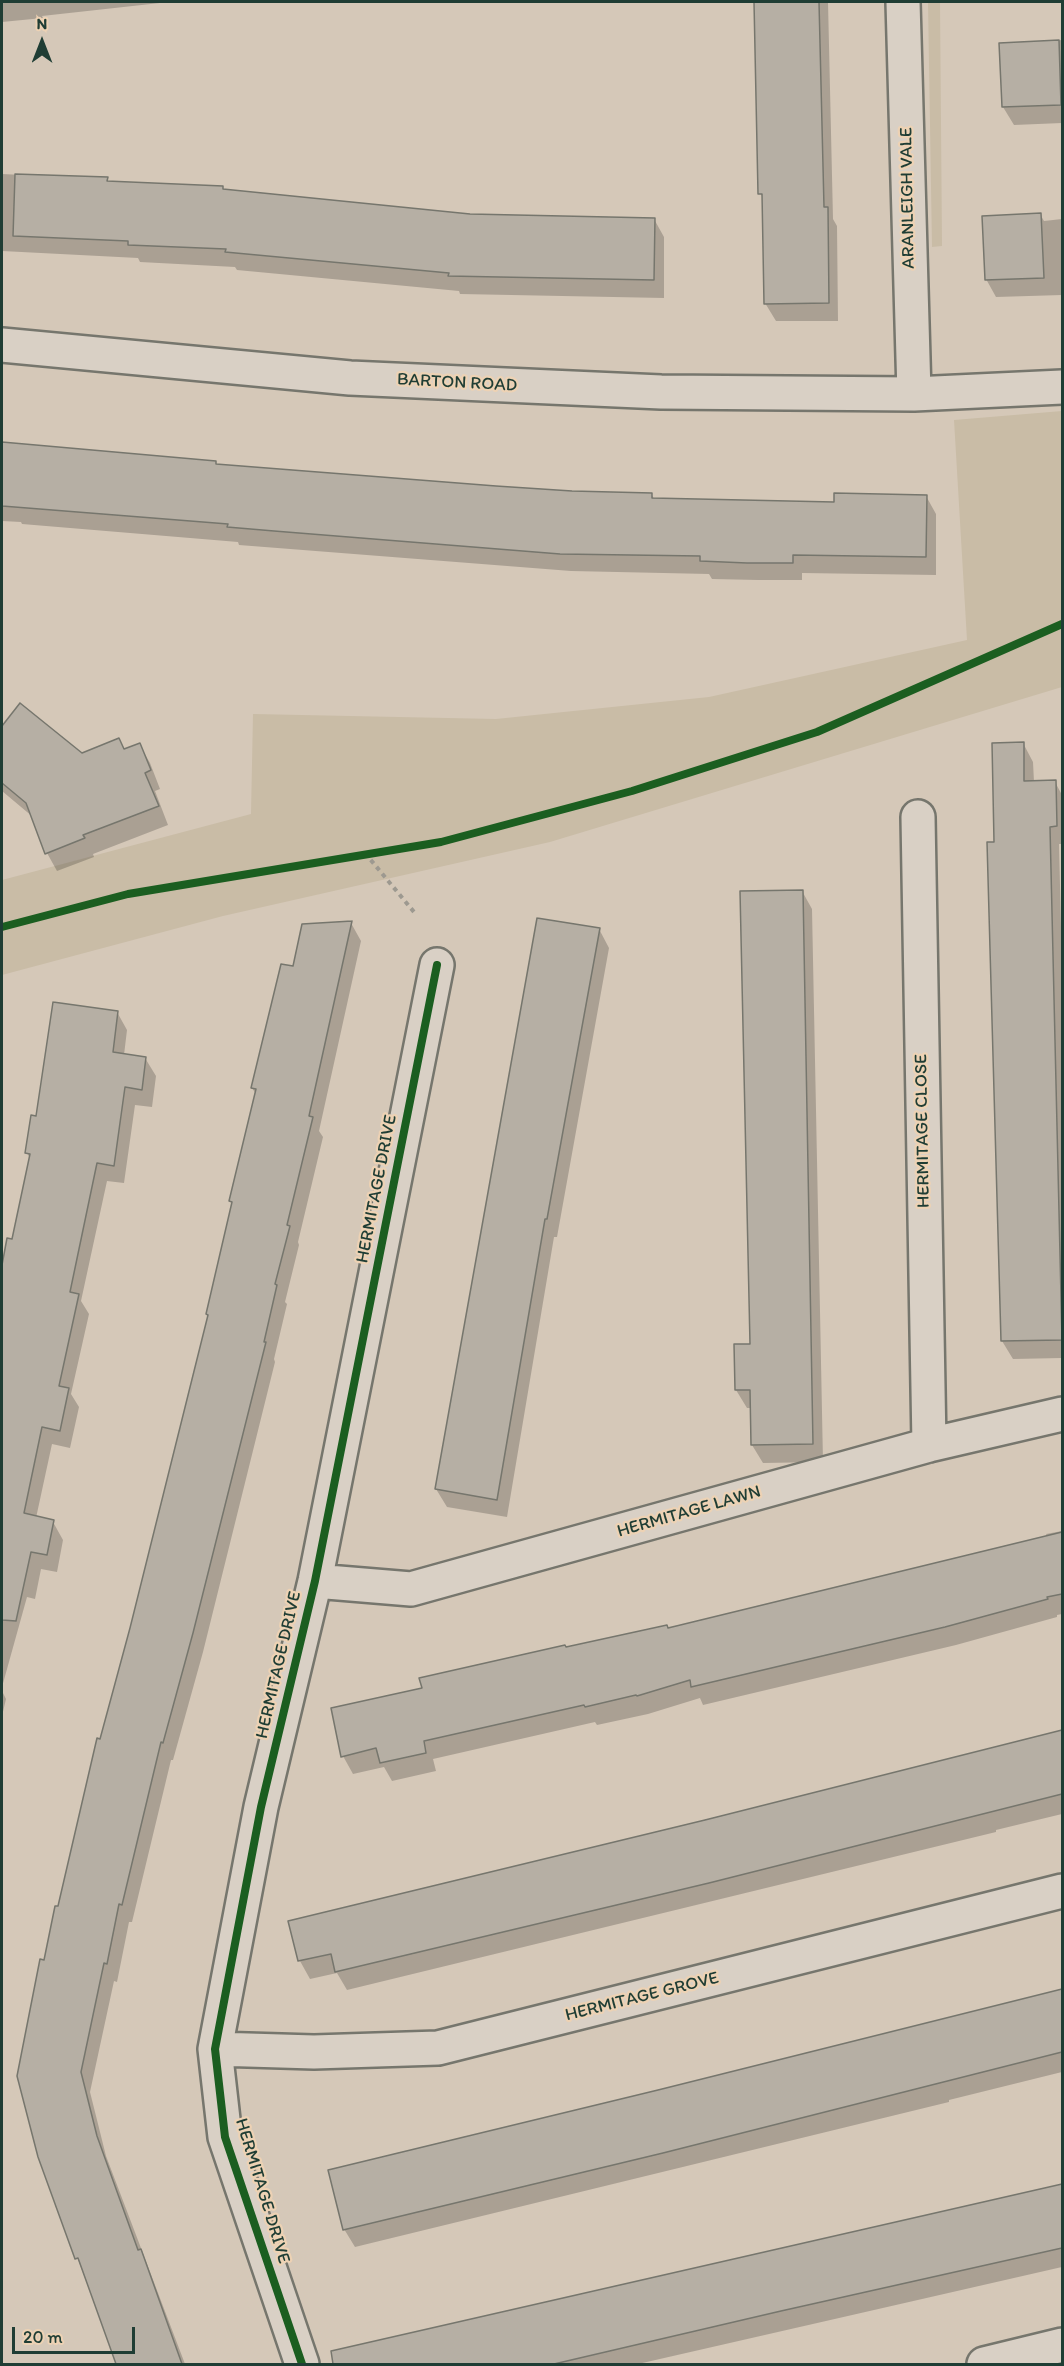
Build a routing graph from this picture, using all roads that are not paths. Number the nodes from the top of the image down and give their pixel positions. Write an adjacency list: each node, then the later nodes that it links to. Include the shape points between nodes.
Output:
1 (903, 2): 4 (street, ARANLEIGH VALE)
2 (2, 345): 4 (street, BARTON ROAD, via 351,378 661,392)
3 (1062, 387): 4 (street, BARTON ROAD)
4 (914, 394)
5 (918, 818): 8 (street, HERMITAGE CLOSE)
6 (436, 964): 9 (street, HERMITAGE DRIVE)
7 (1062, 1414): 8 (street, HERMITAGE LAWN)
8 (928, 1445): 9 (street, HERMITAGE LAWN, via 411,1589)
9 (315, 1581): 11 (street, HERMITAGE DRIVE, via 261,1808)
10 (1062, 1891): 11 (street, HERMITAGE GROVE, via 438,2048 314,2052)
11 (215, 2049): 13 (street, HERMITAGE DRIVE, via 225,2136)
12 (1062, 2345): 14 (street)
13 (302, 2364)
14 (984, 2364)

